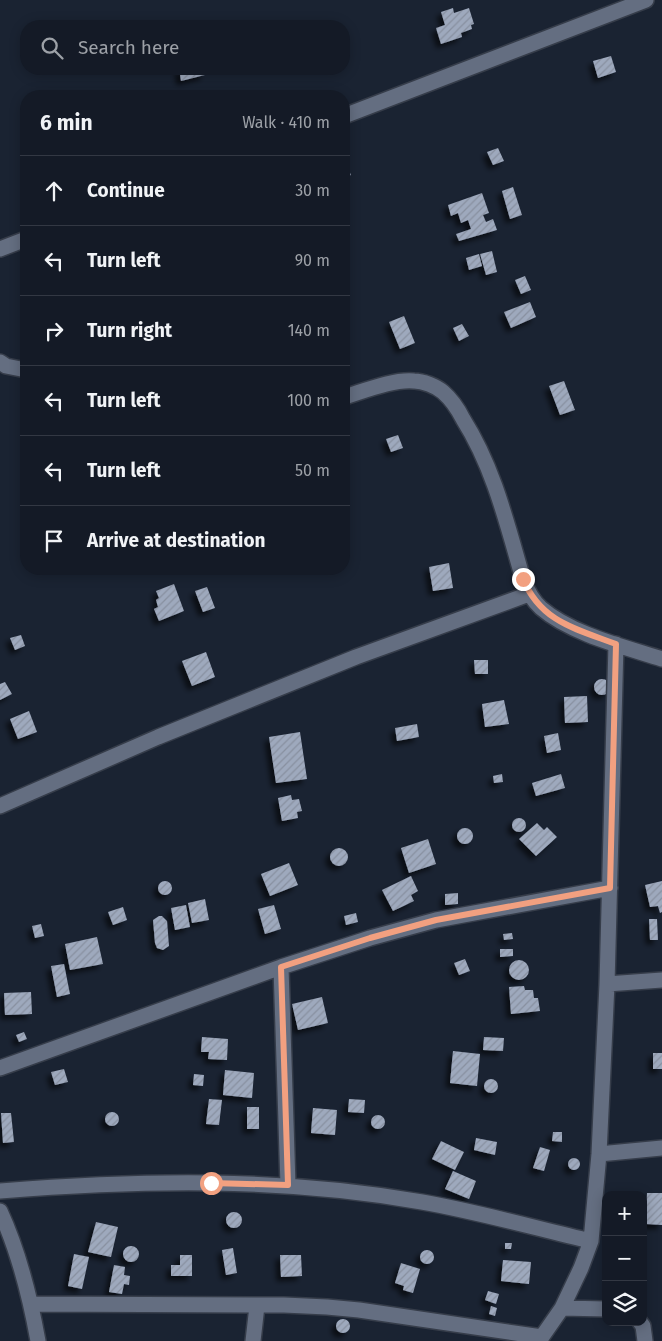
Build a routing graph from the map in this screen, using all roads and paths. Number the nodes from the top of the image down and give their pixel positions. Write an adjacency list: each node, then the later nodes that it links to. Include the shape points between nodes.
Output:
1 (646, 0): 2 (street)
2 (350, 114)
3 (20, 241): 4 (street)
4 (0, 249)
5 (0, 362): 6 (street)
6 (20, 369)
7 (350, 395): 8 (street, via 389,384 414,381 431,385 455,406 482,452 494,482)
8 (529, 594): 9 (street, via 540,608 555,618); 11 (street, via 356,657 158,737)
9 (616, 644): 10 (street); 12 (street)
10 (662, 659)
11 (0, 806)
12 (610, 888): 13 (street, via 436,920); 15 (street)
13 (281, 967): 16 (street); 19 (street)
14 (662, 980): 15 (street)
15 (606, 984): 18 (street)
16 (0, 1068)
17 (662, 1148): 18 (street)
18 (599, 1154): 22 (street)
19 (288, 1185): 20 (street, via 147,1183); 22 (street, via 421,1202)
20 (0, 1191)
21 (0, 1211): 23 (street)
22 (591, 1241): 25 (street)
23 (32, 1304): 24 (street); 29 (street)
24 (257, 1306): 28 (street, via 359,1310); 30 (street)
25 (562, 1308): 26 (street); 28 (street)
26 (602, 1309)
27 (643, 1326): 31 (street)
28 (541, 1339)
29 (38, 1341)
30 (253, 1341)
31 (644, 1341)

